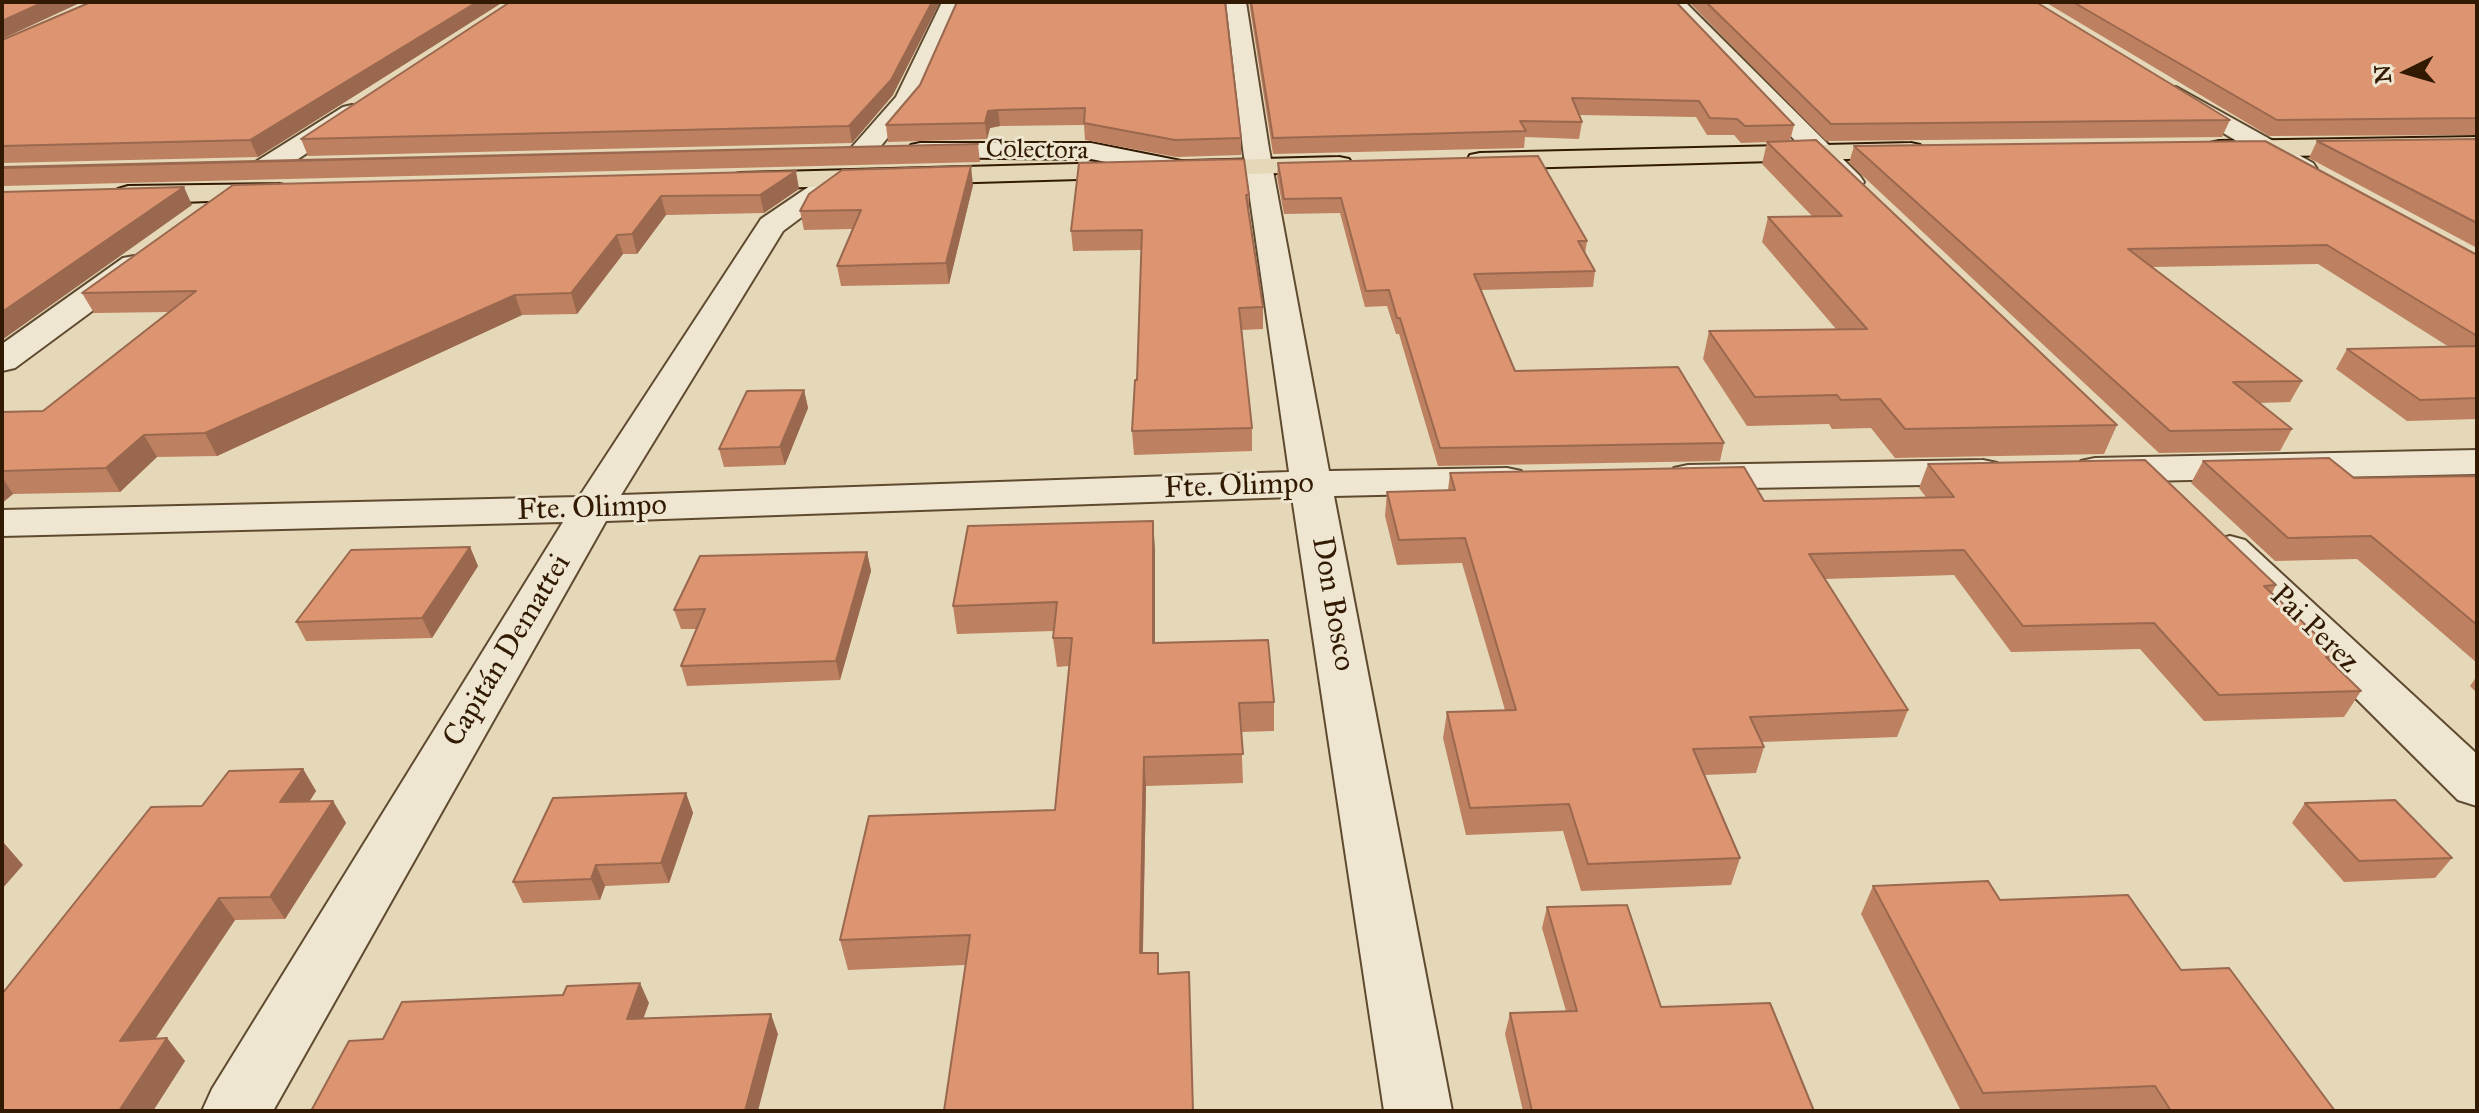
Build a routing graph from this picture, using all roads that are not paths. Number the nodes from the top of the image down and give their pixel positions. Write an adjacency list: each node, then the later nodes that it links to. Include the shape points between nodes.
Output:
1 (952, 2): 14 (street, Capitán Demattei, via 907,100)
2 (1236, 2): 16 (street, Don Bosco)
3 (1674, 2): 10 (street)
4 (2159, 83): 8 (street)
5 (374, 97): 15 (street)
6 (2477, 145): 8 (highway)
7 (2189, 149): 8 (highway)
8 (2266, 149): 20 (street)
9 (1941, 151): 10 (highway)
10 (1818, 152): 12 (highway); 23 (street)
11 (736, 156): 14 (street)
12 (1451, 162)
13 (1371, 164): 16 (highway)
14 (850, 166): 16 (highway); 19 (highway); 33 (street, Capitán Demattei, via 772,225)
15 (267, 167): 17 (street); 18 (street)
16 (1260, 167): 32 (street, Don Bosco)
17 (111, 171)
18 (313, 178): 21 (highway)
19 (712, 182)
20 (2332, 185)
21 (233, 193): 22 (highway); 24 (street)
22 (95, 196)
23 (1874, 206)
24 (195, 221)
25 (156, 249): 26 (street)
26 (2, 360)
27 (2112, 436): 29 (street, Pai Perez)
28 (2477, 462): 29 (street)
29 (2146, 469): 30 (street); 35 (street, Pai Perez)
30 (1658, 478)
31 (1548, 480): 32 (street, Fte. Olimpo)
32 (1311, 484): 33 (street, Fte. Olimpo); 37 (street, Don Bosco)
33 (592, 509): 34 (street, Fte. Olimpo); 36 (street, Capitán Demattei)
34 (2, 523)
35 (2477, 786)
36 (236, 1111)
37 (1418, 1111)

